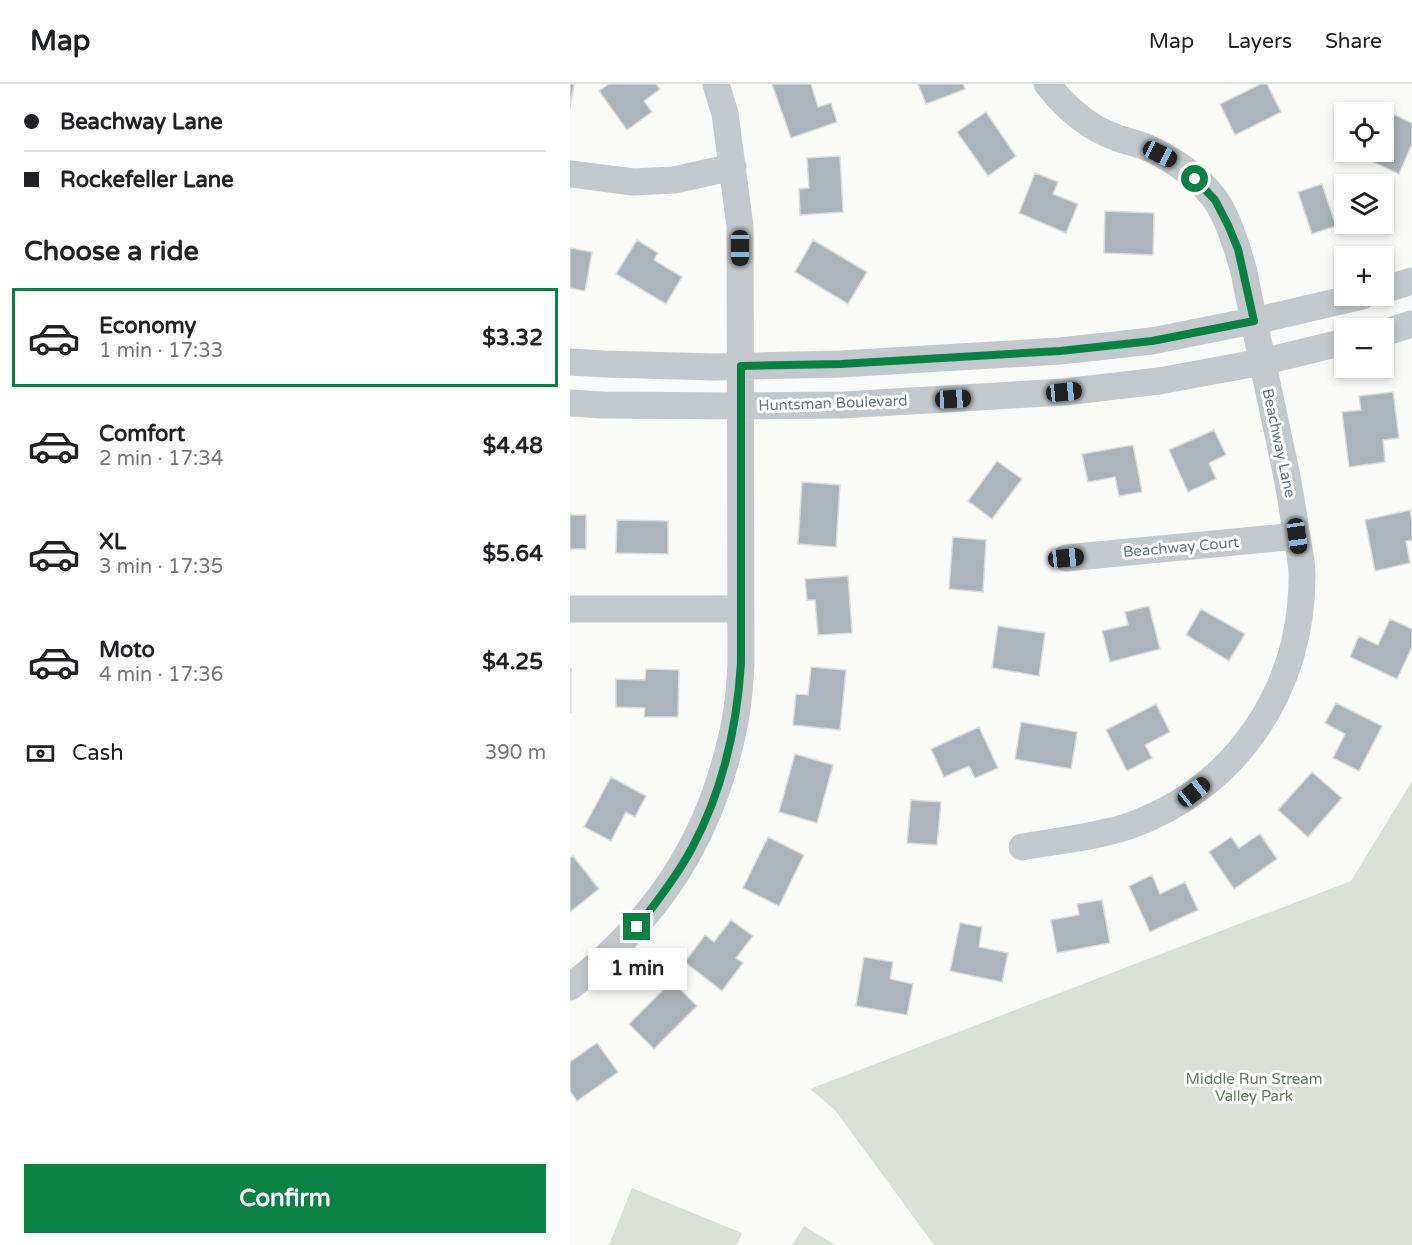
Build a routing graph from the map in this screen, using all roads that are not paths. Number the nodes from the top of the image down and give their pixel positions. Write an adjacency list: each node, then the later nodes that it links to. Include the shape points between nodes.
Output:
1 (716, 84): 3 (street)
2 (1047, 84): 8 (street, Beachway Lane, via 1083,120 1175,162 1215,200 1238,249)
3 (733, 167): 4 (street, via 674,180 633,182); 14 (street, via 740,226)
4 (570, 174)
5 (1412, 281): 6 (street)
6 (1394, 287)
7 (1334, 302): 8 (street)
8 (1254, 321): 13 (street, Beachway Lane); 14 (street, via 1152,341 1060,351)
9 (1412, 324): 10 (street)
10 (1394, 330)
11 (1334, 344): 13 (street, Huntsman Boulevard)
12 (570, 362): 14 (street)
13 (1262, 362): 16 (street, Huntsman Boulevard, via 1159,381 1064,392 843,405); 17 (street, Beachway Lane)
14 (741, 366): 16 (street)
15 (570, 403): 16 (street, Huntsman Boulevard)
16 (740, 406): 20 (street)
17 (1297, 536): 18 (street, Beachway Court); 21 (street, Beachway Lane, via 1302,599 1294,649 1270,706 1237,753 1194,792 1150,817 1110,831)
18 (1066, 558)
19 (570, 609): 20 (street)
20 (740, 609): 22 (street, via 741,663 734,730 705,820 691,849 637,927)
21 (1022, 847)
22 (570, 987)

